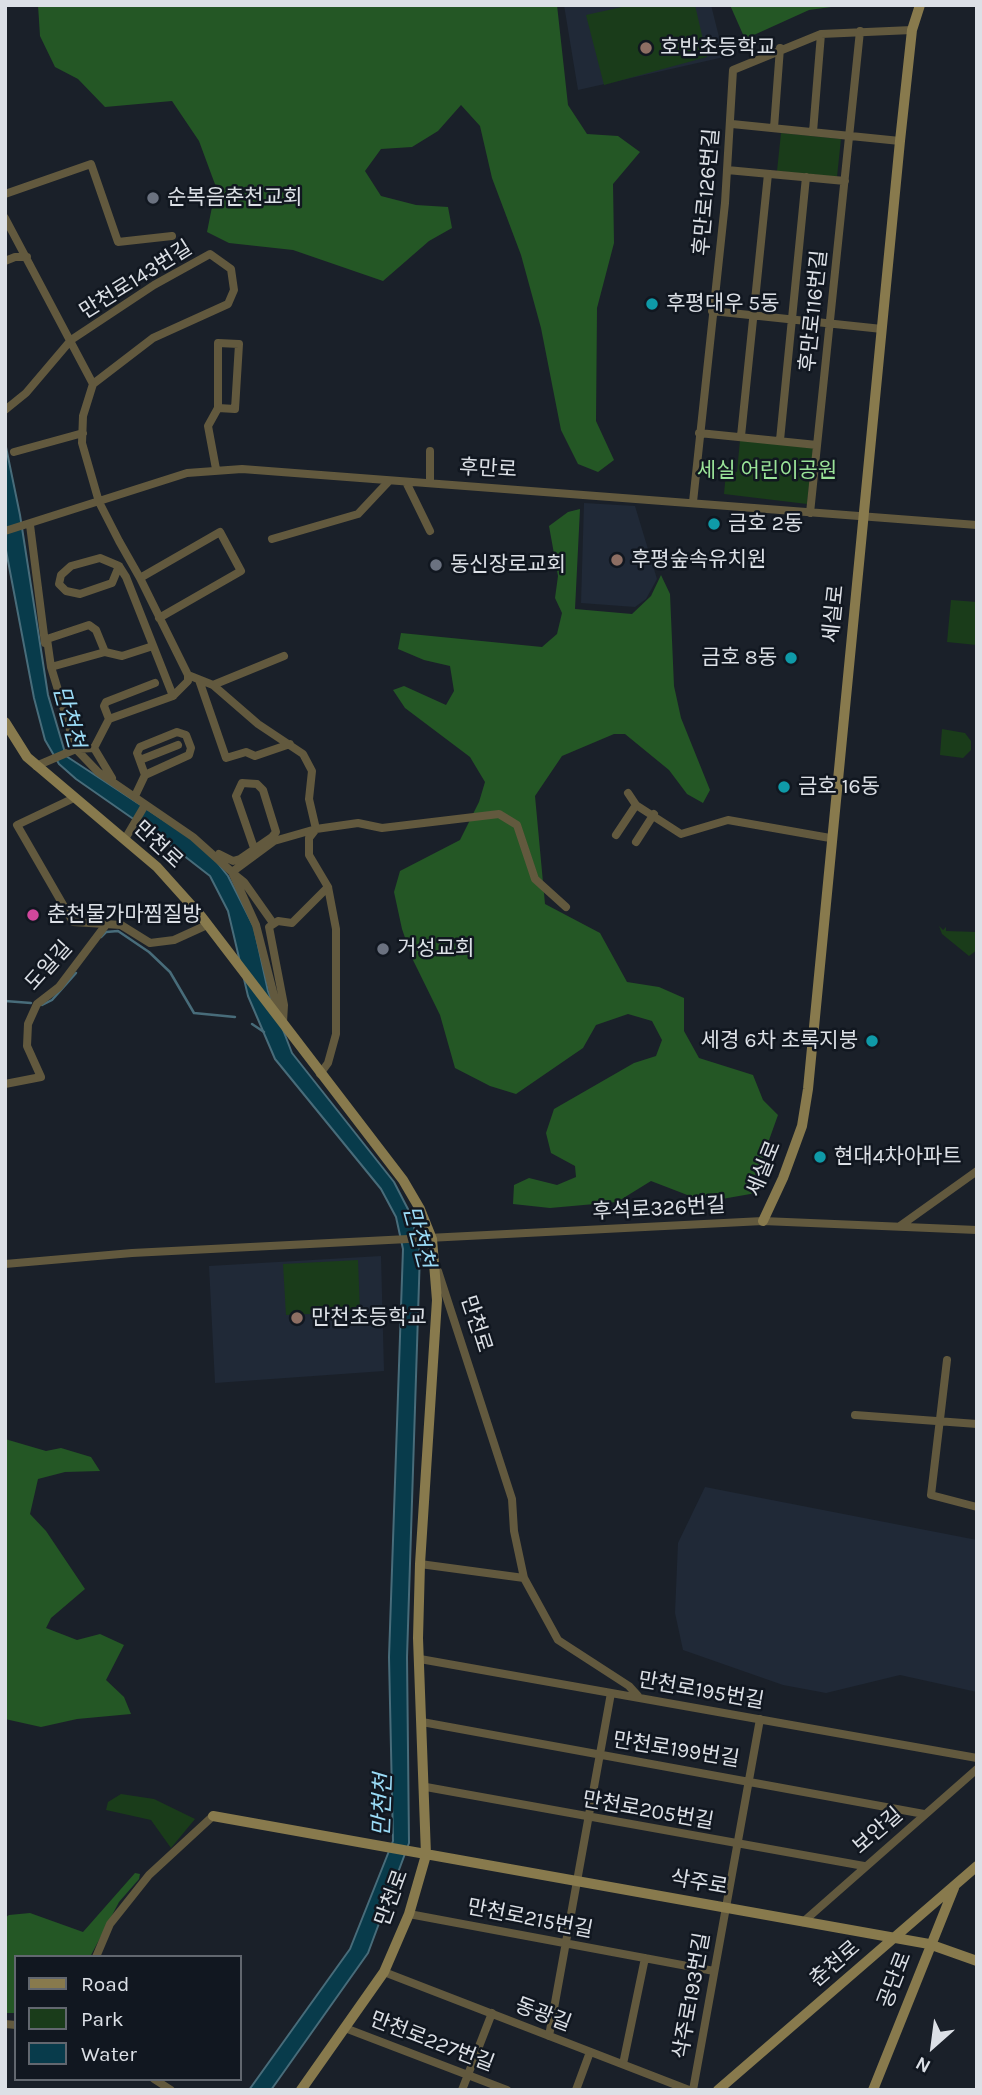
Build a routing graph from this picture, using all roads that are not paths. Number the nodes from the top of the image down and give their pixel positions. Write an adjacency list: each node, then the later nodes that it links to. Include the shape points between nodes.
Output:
1 (920, 5): 2 (street, 세실로)
2 (912, 30): 3 (street, 후만로126번길); 10 (street, 세실로)
3 (860, 31): 4 (street, 후만로126번길); 9 (street, 후만로116번길)
4 (821, 34): 5 (street, 후만로126번길); 8 (street)
5 (779, 48): 6 (street, 후만로126번길, via 733,70); 7 (street)
6 (732, 124): 7 (street); 11 (street, 후만로126번길)
7 (774, 128): 8 (street)
8 (813, 132): 9 (street)
9 (849, 136): 10 (street); 14 (street, 후만로116번길)
10 (900, 141): 24 (street, 세실로)
11 (727, 170): 12 (street); 20 (street, 후만로126번길)
12 (768, 174): 13 (street); 21 (street)
13 (806, 177): 14 (street); 22 (street)
14 (845, 181): 23 (street, 후만로116번길)
15 (5, 194): 17 (street, 만천로143번길, via 91,164 118,242)
16 (5, 218): 18 (street, 만천로143번길)
17 (172, 236)
18 (27, 257): 19 (street); 25 (street, 만천로143번길)
19 (5, 261)
20 (712, 311): 21 (street); 30 (street, 후만로126번길)
21 (755, 316): 22 (street); 31 (street)
22 (793, 319): 23 (street); 32 (street)
23 (830, 323): 24 (street); 33 (street, 후만로116번길)
24 (881, 329): 43 (street, 세실로)
25 (71, 340): 26 (street, 만천로143번길); 26 (street, 만천로143번길, via 210,254 231,269 234,290 228,304 153,338); 28 (street, via 26,393)
26 (93, 384): 29 (street)
27 (218, 408): 27 (street, via 235,409 239,344 218,343); 36 (street, via 208,426)
28 (5, 410)
29 (83, 433): 35 (street); 40 (street)
30 (699, 433): 31 (street); 41 (street, 후만로126번길)
31 (741, 436): 32 (street)
32 (780, 440): 33 (street)
33 (817, 445): 42 (street, 후만로116번길)
34 (430, 451): 39 (street)
35 (14, 452)
36 (216, 469): 37 (street, 후만로); 40 (street, 후만로, via 187,473)
37 (389, 481): 38 (street, 후만로); 48 (street, via 358,514)
38 (406, 482): 39 (street, 후만로); 47 (street)
39 (430, 483): 41 (street, 후만로)
40 (99, 502): 44 (street, 후만로); 50 (street)
41 (694, 502): 42 (street, 후만로)
42 (810, 513): 43 (street, 후만로)
43 (863, 516): 45 (street, 후만로); 78 (street, 세실로)
44 (28, 525): 46 (street, 후만로); 66 (street, via 54,694)
45 (977, 525)
46 (5, 531)
47 (430, 531)
48 (272, 539)
49 (119, 566): 49 (street, via 100,558 71,566 59,584 80,594 112,583); 52 (street)
50 (141, 578): 51 (street); 51 (street, via 220,532 242,571)
51 (159, 618): 56 (street)
52 (153, 646): 53 (street, via 122,656); 60 (street)
53 (105, 652): 55 (street); 55 (street, via 96,630 86,624 49,637)
54 (284, 656): 59 (street)
55 (51, 667): 66 (street)
56 (188, 675): 57 (street); 60 (street)
57 (200, 680): 59 (street); 63 (street, via 226,758 246,752 255,756)
58 (155, 683): 61 (street, via 106,702)
59 (213, 685): 63 (street, via 258,724)
60 (173, 696): 61 (street)
61 (109, 719): 65 (street)
62 (5, 722): 68 (street, 만천로)
63 (290, 744): 76 (street, via 303,754 312,771 309,799)
64 (178, 745): 67 (street)
65 (94, 748): 66 (street); 71 (street, via 119,787)
66 (75, 750): 68 (street); 74 (street)
67 (140, 760): 69 (street); 69 (street, via 140,747 177,732 186,735 191,748 187,758)
68 (36, 766): 72 (street, 만천로)
69 (145, 775): 71 (street)
70 (628, 793): 73 (street)
71 (135, 796): 81 (street, via 233,861)
72 (74, 798): 79 (street, 만천로); 87 (street, via 17,825 73,922)
73 (636, 805): 75 (street); 77 (street)
74 (145, 807): 79 (street); 82 (street, via 193,837)
75 (654, 814): 78 (street, via 681,834 728,820); 80 (street)
76 (316, 829): 82 (street, via 274,841); 83 (street, via 309,838 309,855); 84 (street, via 358,823 382,828 499,814 517,825 535,879)
77 (616, 835)
78 (830, 838): 92 (street, 세실로, via 802,1126)
79 (125, 839): 86 (street, 만천로, via 157,867)
80 (636, 842)
81 (254, 848): 81 (street, via 272,837 276,828 263,790 257,784 242,783 236,796)
82 (232, 873): 85 (street, via 244,882); 88 (street, via 256,925)
83 (328, 887): 85 (street, via 292,923); 89 (street, via 335,929 336,1034 331,1056)
84 (566, 907)
85 (272, 923): 88 (street, via 284,1005)
86 (207, 925): 87 (street, via 174,940 150,943 121,925); 88 (street, 만천로)
87 (105, 926): 90 (street, 도일길, via 59,987 37,1004 28,1024 27,1046 41,1077)
88 (280, 1019): 89 (street, 만천로)
89 (320, 1074): 95 (street, 만천로, via 403,1180)
90 (5, 1084)
91 (977, 1171): 93 (street)
92 (763, 1221): 93 (street, 후석로326번길); 95 (street, 후석로326번길)
93 (900, 1226): 94 (street, 후석로326번길)
94 (977, 1230)
95 (426, 1239): 96 (street, 후석로326번길, via 132,1253); 97 (street, 만천로)
96 (5, 1265)
97 (436, 1265): 103 (street, 만천로); 104 (street, 만천로, via 512,1500)
98 (947, 1360): 100 (street)
99 (855, 1415): 100 (street)
100 (940, 1421): 101 (street); 102 (street, via 932,1495)
101 (977, 1424)
102 (977, 1507)
103 (420, 1564): 104 (street); 105 (street, 만천로)
104 (524, 1578): 107 (street, 만천로, via 558,1640 629,1685)
105 (420, 1659): 106 (street, 만천로195번길); 109 (street, 만천로)
106 (611, 1693): 107 (street, 만천로195번길); 110 (street)
107 (638, 1696): 108 (street, 만천로195번길)
108 (760, 1719): 111 (street, 만천로195번길); 113 (street, 삭주로193번길)
109 (422, 1721): 110 (street, 만천로199번길); 114 (street, 만천로)
110 (598, 1755): 113 (street, 만천로199번길); 117 (street)
111 (977, 1758)
112 (977, 1769): 115 (street, 보안길)
113 (748, 1780): 115 (street, 만천로199번길); 118 (street, 삭주로193번길)
114 (426, 1787): 117 (street, 만천로205번길); 119 (street, 만천로)
115 (924, 1814): 120 (street, 보안길)
116 (213, 1816): 119 (street, 삭주로); 130 (street, via 149,1875 110,1924)
117 (587, 1818): 118 (street, 만천로205번길); 122 (street)
118 (738, 1844): 120 (street, 만천로205번길); 124 (street, 삭주로193번길)
119 (426, 1855): 122 (street, 삭주로); 125 (street, 만천로)
120 (864, 1866): 126 (street, 보안길)
121 (975, 1869): 123 (street, 춘천로)
122 (579, 1881): 124 (street, 삭주로); 128 (street)
123 (955, 1885): 127 (street, 춘천로); 129 (street, 공단로)
124 (724, 1908): 126 (street, 삭주로); 133 (street, 삭주로193번길)
125 (409, 1914): 128 (street, 만천로215번길); 134 (street, 만천로)
126 (803, 1922): 127 (street, 삭주로)
127 (896, 1937): 129 (street, 삭주로); 146 (street, 춘천로)
128 (565, 1944): 131 (street, 만천로215번길); 137 (street)
129 (929, 1944): 132 (street, 삭주로); 147 (street, 공단로)
130 (97, 1955)
131 (645, 1958): 133 (street, 만천로215번길); 139 (street)
132 (977, 1961)
133 (714, 1971): 145 (street, 삭주로193번길)
134 (384, 1972): 135 (street, 동광길); 136 (street, 만천로)
135 (492, 2013): 137 (street, 동광길); 140 (street)
136 (345, 2028): 140 (street, 만천로227번길); 141 (street, 만천로)
137 (549, 2036): 138 (street, 동광길)
138 (590, 2052): 139 (street, 동광길); 144 (street)
139 (623, 2064): 145 (street, 동광길)
140 (468, 2075): 142 (street); 143 (street, 만천로227번길)
141 (302, 2089)
142 (462, 2090)
143 (507, 2090)
144 (576, 2090)
145 (691, 2090)
146 (718, 2090)
147 (873, 2090)

